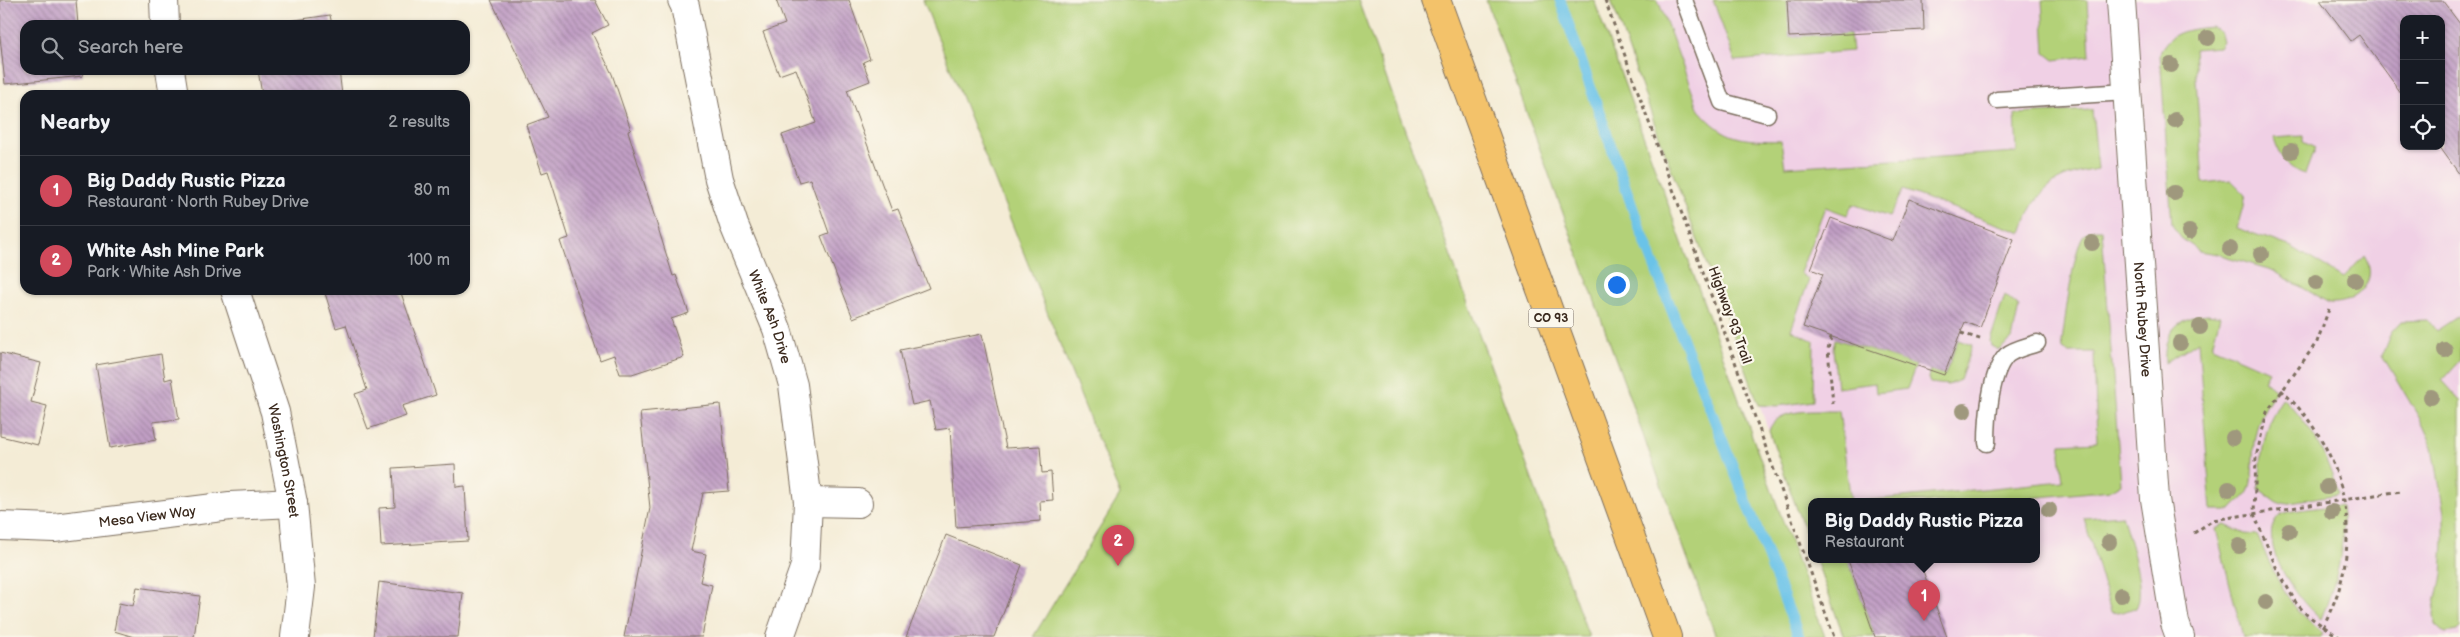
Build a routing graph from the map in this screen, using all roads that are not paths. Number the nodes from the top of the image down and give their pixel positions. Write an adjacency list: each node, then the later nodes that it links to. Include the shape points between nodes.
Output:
1 (164, 0): 6 (street)
2 (682, 0): 15 (street, White Ash Drive, via 704,94 718,179 777,329 793,385)
3 (1436, 0): 21 (highway, CO 93)
4 (1684, 0): 11 (lane, via 1722,102)
5 (2121, 0): 9 (street, North Rubey Drive)
6 (165, 20)
7 (171, 75): 8 (street)
8 (173, 90)
9 (2127, 92): 10 (lane); 22 (street, North Rubey Drive, via 2154,499)
10 (1997, 100)
11 (1767, 114)
12 (237, 295): 16 (street, Washington Street, via 275,412)
13 (2037, 343): 14 (lane, via 2008,355 1995,377 1987,415)
14 (1987, 443)
15 (808, 502): 17 (street); 20 (street, White Ash Drive, via 805,566)
16 (293, 503): 18 (street, Mesa View Way, via 230,506 54,528); 19 (street, Washington Street, via 301,587)
17 (858, 503)
18 (0, 526)
19 (295, 637)
20 (780, 637)
21 (1667, 637)
22 (2180, 637)

